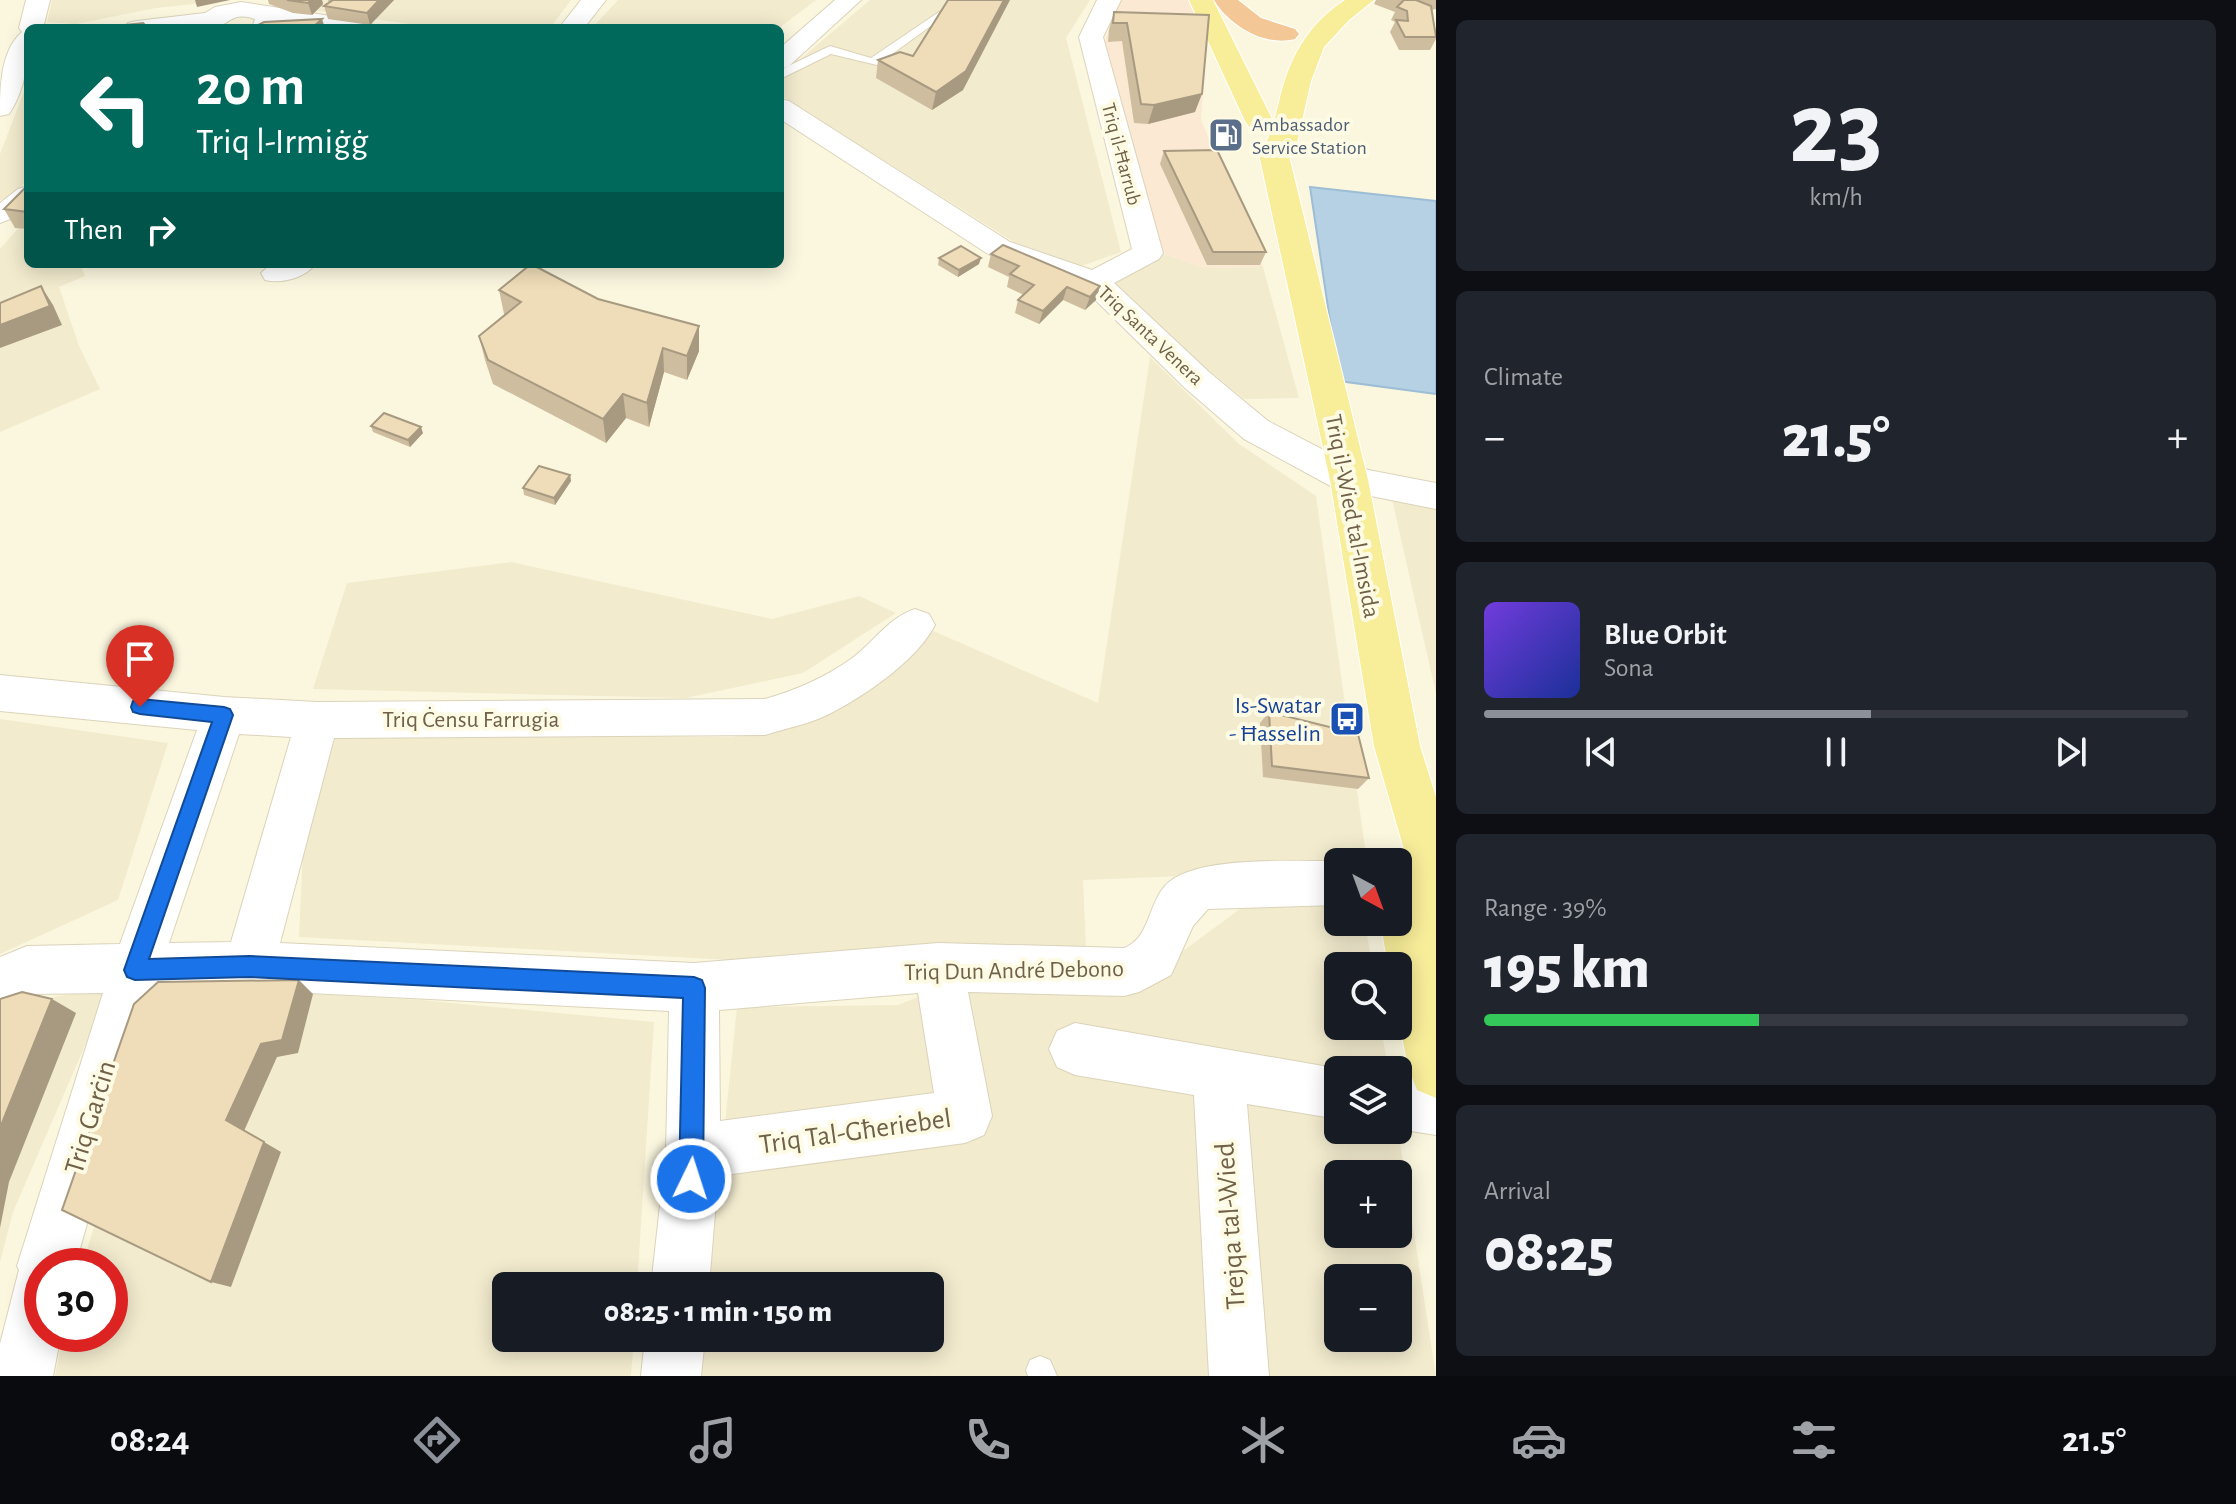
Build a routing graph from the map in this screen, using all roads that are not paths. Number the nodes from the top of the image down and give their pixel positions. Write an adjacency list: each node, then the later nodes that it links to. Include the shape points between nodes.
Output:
1 (38, 0): 11 (street)
2 (594, 0): 14 (street)
3 (849, 0): 18 (street)
4 (1109, 0): 26 (street, Triq il-Ħarrub, via 1091,37 1148,253)
5 (1201, 0): 23 (main road)
6 (1226, 0): 19 (highway)
7 (1328, 0): 19 (main road)
8 (1362, 0): 23 (main road, via 1315,36 1296,79 1282,147)
9 (939, 15): 20 (lane, via 873,62 830,50)
10 (263, 16): 12 (street, via 234,10); 13 (street)
11 (32, 24)
12 (207, 24)
13 (332, 24)
14 (574, 24)
15 (24, 40): 16 (street)
16 (0, 44)
17 (24, 49): 21 (street)
18 (784, 57)
19 (1276, 57): 23 (main road, Triq il-Wied tal-Imsida)
20 (784, 73)
21 (0, 108)
22 (784, 110): 26 (street, Triq Santa Venera, via 999,248)
23 (1266, 138): 27 (main road, Triq il-Wied tal-Imsida)
24 (24, 199): 25 (street)
25 (0, 214)
26 (1094, 281): 27 (street, Triq Santa Venera, via 1256,430)
27 (1349, 480): 28 (street, Triq Santa Venera); 33 (main road, Triq il-Wied tal-Imsida, via 1397,746)
28 (1436, 496)
29 (915, 625): 32 (street, Triq Ċensu Farrugia, via 867,670 814,702 765,717)
30 (0, 693): 31 (street, Triq Ċensu Farrugia)
31 (224, 715): 32 (street, Triq Ċensu Farrugia); 38 (street, Triq Garċin)
32 (317, 720): 36 (street)
33 (1436, 878): 34 (street); 42 (main road, via 1408,937)
34 (1412, 879)
35 (1324, 883): 37 (street, Triq Dun André Debono, via 1189,892 1178,903 1156,954 1143,966 1124,972)
36 (249, 966): 38 (street, Triq Dun André Debono); 40 (street, Triq Dun André Debono)
37 (938, 967): 40 (street, Triq Dun André Debono); 47 (street, Triq Tal-Għeriebel, via 965,1116)
38 (135, 970): 39 (street, Triq Dun André Debono, via 27,970); 48 (street, Triq Garċin)
39 (0, 983)
40 (694, 988): 47 (street)
41 (1075, 1049): 43 (street)
42 (1436, 1071)
43 (1219, 1075): 44 (street); 54 (street, Trejqa tal-Wied)
44 (1324, 1091)
45 (1412, 1104): 46 (street)
46 (1436, 1108)
47 (693, 1152): 49 (street)
48 (51, 1248)
49 (681, 1272)
50 (28, 1352): 52 (street)
51 (674, 1352): 53 (street)
52 (23, 1376)
53 (671, 1376)
54 (1239, 1376)

